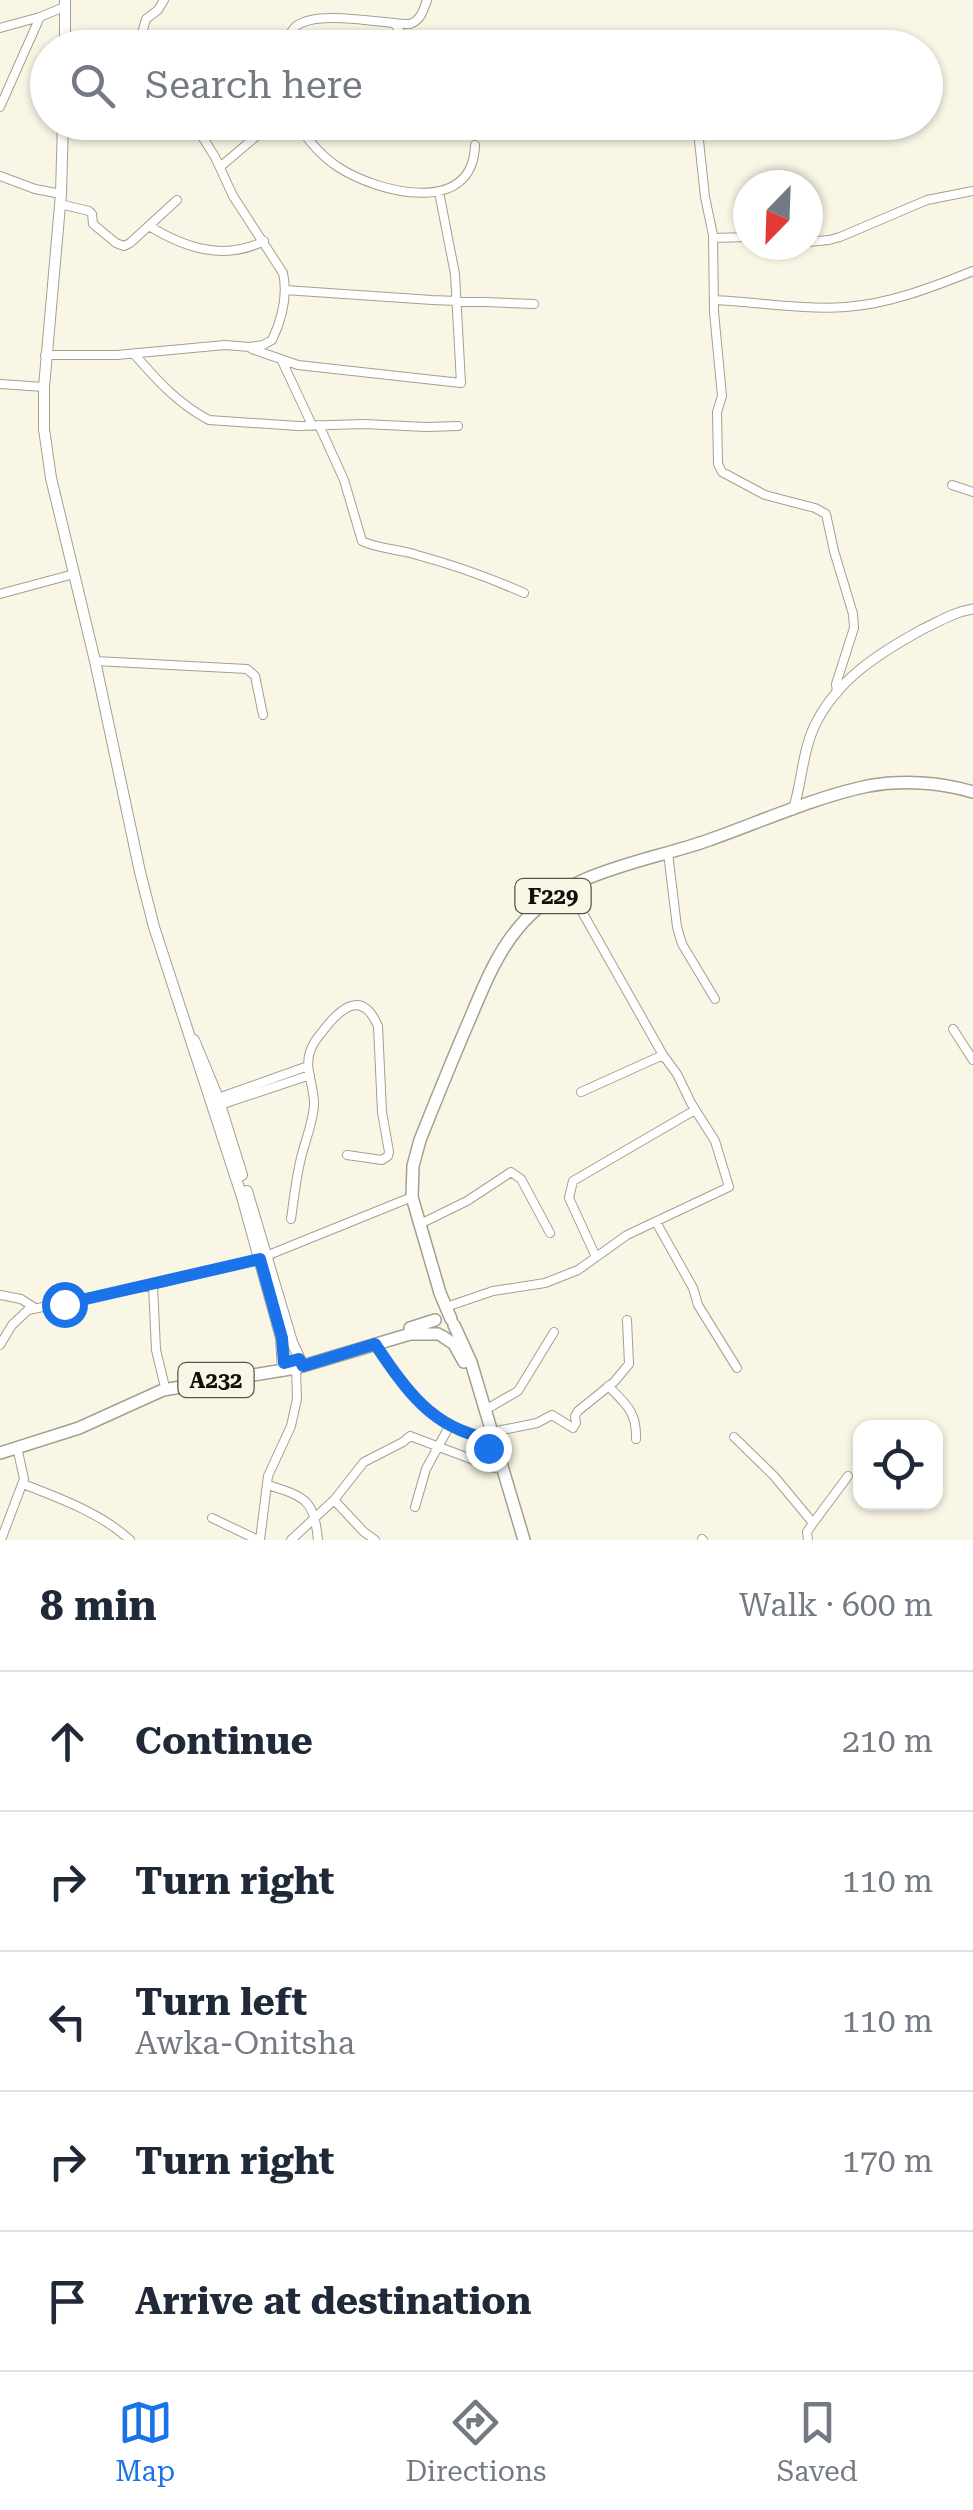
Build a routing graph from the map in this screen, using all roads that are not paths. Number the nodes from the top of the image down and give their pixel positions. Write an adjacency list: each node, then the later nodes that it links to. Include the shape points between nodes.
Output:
1 (164, 0): 9 (street)
2 (427, 0): 5 (street, via 417,22)
3 (65, 3): 4 (street); 8 (main road)
4 (40, 17): 6 (street); 7 (street)
5 (395, 24): 10 (street, via 349,18 305,22); 11 (street)
6 (0, 28)
7 (34, 30)
8 (65, 30)
9 (143, 30)
10 (292, 30)
11 (399, 30)
12 (30, 40): 13 (street)
13 (0, 107)
14 (63, 140): 24 (main road)
15 (204, 140): 20 (street)
16 (252, 140): 20 (street)
17 (308, 140): 23 (street, via 353,175 402,190)
18 (699, 140): 27 (street)
19 (475, 145): 23 (street, via 470,172)
20 (220, 167): 30 (street)
21 (0, 176): 24 (street)
22 (973, 191): 29 (street, via 927,200)
23 (440, 192): 34 (street)
24 (60, 199): 26 (street, via 89,210 93,224 120,245); 38 (main road)
25 (177, 200): 26 (street)
26 (149, 226): 30 (street, via 205,250 237,251)
27 (713, 238): 28 (street); 33 (street)
28 (733, 238)
29 (823, 240)
30 (264, 241): 32 (street)
31 (973, 271): 33 (street, via 858,306)
32 (286, 290): 34 (street); 36 (street, via 272,340)
33 (714, 300): 51 (street, via 722,396 718,464 765,496 826,514 854,628)
34 (457, 301): 35 (street); 39 (street, via 461,382)
35 (534, 304)
36 (244, 346): 37 (street); 39 (street)
37 (134, 354): 38 (street); 42 (street, via 209,420)
38 (45, 355): 41 (main road)
39 (282, 360): 42 (street)
40 (0, 384): 41 (street)
41 (44, 387): 46 (main road, via 51,478)
42 (316, 425): 43 (street); 47 (street, via 344,480 362,541 454,565)
43 (458, 426)
44 (952, 485): 45 (street)
45 (973, 492)
46 (74, 574): 48 (street); 50 (main road)
47 (524, 593)
48 (0, 594)
49 (973, 608): 51 (street, via 868,661)
50 (95, 661): 52 (street, via 247,669 255,676); 58 (main road, via 140,872)
51 (837, 694): 54 (street, via 808,744)
52 (262, 715)
53 (973, 792): 54 (main road, F229, via 934,783 869,786)
54 (792, 810): 55 (main road, F229)
55 (668, 853): 56 (main road, F229); 57 (street, via 682,944)
56 (568, 887): 60 (street); 67 (main road, F229, via 518,927 490,972 420,1140)
57 (715, 1000)
58 (184, 1022): 64 (main road); 73 (main road)
59 (952, 1029): 61 (street)
60 (663, 1055): 63 (street); 65 (street)
61 (973, 1060)
62 (309, 1070): 64 (street); 66 (street, via 310,1049 337,1012 353,1005 372,1015 389,1152 382,1160); 68 (street, via 314,1108)
63 (581, 1092)
64 (219, 1102): 73 (main road)
65 (696, 1110): 69 (street, via 715,1141 729,1187); 72 (street, via 573,1181 569,1198)
66 (347, 1155)
67 (412, 1197): 70 (main road, F229); 73 (street)
68 (290, 1218)
69 (656, 1222): 72 (street); 86 (street)
70 (420, 1224): 71 (street, via 511,1172); 75 (main road, F229)
71 (550, 1233)
72 (596, 1256): 78 (street, via 545,1283 493,1291)
73 (263, 1258): 74 (street); 85 (main road)
74 (153, 1285): 77 (street); 87 (street)
75 (440, 1293): 78 (main road, F229); 79 (main road, F229)
76 (0, 1295): 77 (street)
77 (34, 1308): 84 (street, via 21,1314)
78 (450, 1317): 79 (main road); 82 (main road, via 452,1332); 89 (main road)
79 (435, 1319): 82 (main road); 85 (main road, A232)
80 (627, 1320): 88 (street, via 629,1364)
81 (554, 1332): 89 (street, via 518,1391)
82 (440, 1335): 83 (main road, A232, via 410,1334); 91 (main road, via 454,1344 466,1367)
83 (375, 1344): 85 (main road, A232); 90 (street, via 423,1408)
84 (0, 1345)
85 (293, 1365): 87 (main road, A232); 95 (main road, A232, via 163,1390); 100 (street, via 297,1399)
86 (737, 1368)
87 (164, 1382): 96 (main road, A232)
88 (608, 1386): 91 (street, via 578,1411 573,1428 552,1415); 93 (street, via 636,1422)
89 (485, 1410): 91 (main road)
90 (450, 1425): 91 (street); 94 (street)
91 (489, 1435): 97 (main road); 113 (main road)
92 (734, 1436): 105 (street)
93 (636, 1439)
94 (439, 1447): 97 (street); 101 (street, via 410,1436 364,1462); 102 (street)
95 (17, 1448): 96 (main road, A232); 99 (street)
96 (0, 1450)
97 (494, 1468): 112 (main road)
98 (848, 1476): 105 (street)
99 (23, 1484): 106 (street); 107 (street)
100 (268, 1485): 103 (street, via 304,1500); 108 (street)
101 (334, 1500): 103 (street); 111 (street)
102 (415, 1507)
103 (316, 1516): 109 (street); 110 (street)
104 (212, 1518): 108 (street)
105 (813, 1522): 114 (street)
106 (1, 1540)
107 (130, 1540)
108 (259, 1540)
109 (292, 1540)
110 (318, 1540)
111 (375, 1540)
112 (516, 1540)
113 (524, 1540)
114 (808, 1540)

